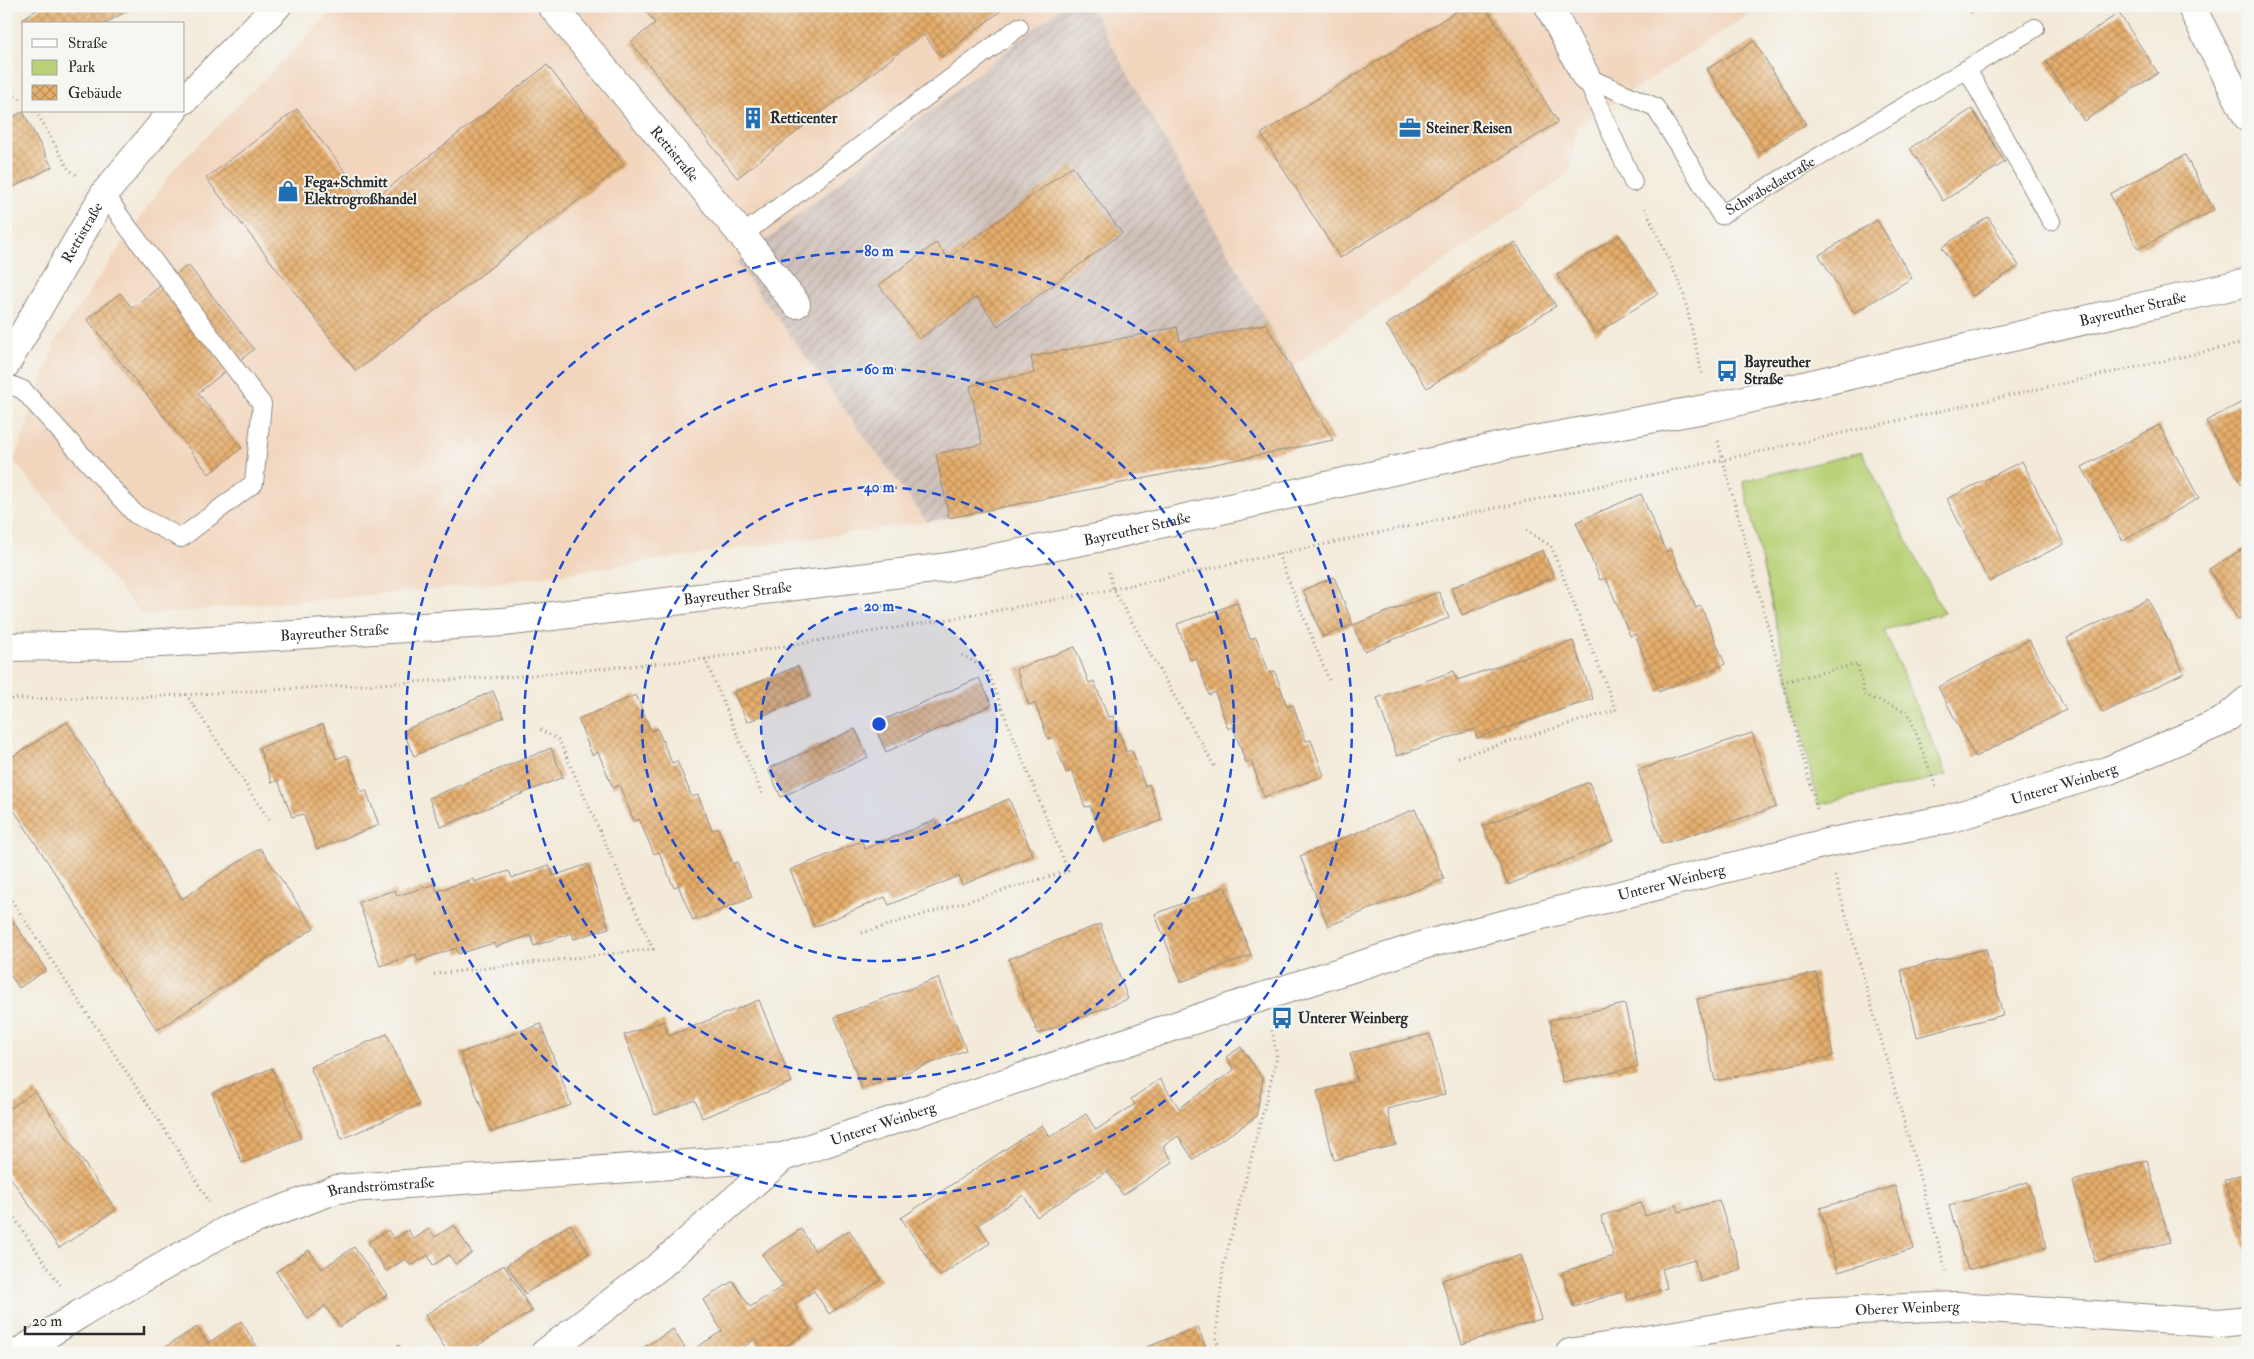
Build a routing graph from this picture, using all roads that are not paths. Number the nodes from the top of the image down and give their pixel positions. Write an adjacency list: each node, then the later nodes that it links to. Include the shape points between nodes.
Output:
1 (276, 6): 9 (street)
2 (552, 6): 15 (street, Rettistraße)
3 (1549, 6): 8 (street)
4 (2192, 6): 11 (street)
5 (1019, 27): 15 (lane)
6 (2035, 28): 7 (lane, Schwabedastraße)
7 (1967, 69): 8 (lane, Schwabedastraße, via 1722,215 1655,107); 14 (lane)
8 (1586, 77): 12 (lane)
9 (185, 99)
10 (172, 112): 13 (street, Rettistraße)
11 (2248, 118)
12 (1633, 182)
13 (105, 193): 18 (street, Rettistraße); 19 (lane, via 262,404 254,483 180,538 135,514 22,390)
14 (2051, 221)
15 (742, 235): 17 (street, Rettistraße)
16 (2248, 282): 20 (street, Bayreuther Straße, via 1710,408 1507,445 1102,537 949,567 504,622 128,645)
17 (796, 304)
18 (6, 364)
19 (6, 383)
20 (6, 647)
21 (2248, 700): 22 (street, Unterer Weinberg, via 2223,721 2107,771 1948,819 1826,843 1427,944)
22 (784, 1157): 24 (street, Brandströmstraße, via 337,1189 227,1230); 25 (street, Unterer Weinberg, via 662,1264)
23 (2248, 1320): 26 (street, Oberer Weinberg, via 2219,1323 1956,1306 1811,1312)
24 (18, 1353)
25 (546, 1353)
26 (1570, 1353)

